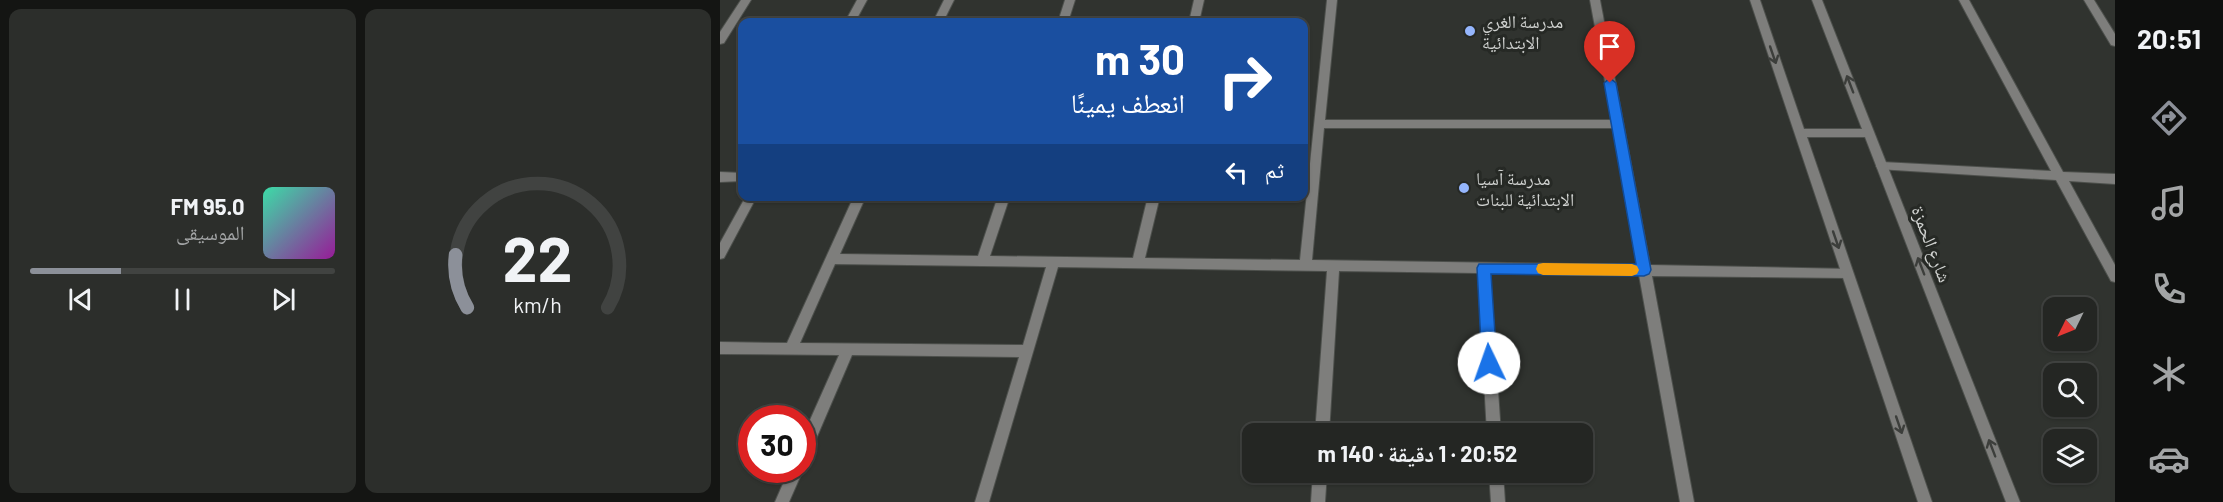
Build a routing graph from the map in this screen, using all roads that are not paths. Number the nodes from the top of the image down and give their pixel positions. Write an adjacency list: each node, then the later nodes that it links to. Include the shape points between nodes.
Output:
1 (746, 0): 16 (street)
2 (862, 0): 12 (street)
3 (948, 0): 13 (street)
4 (1070, 0): 14 (street)
5 (1199, 0): 15 (street)
6 (1332, 0): 18 (street)
7 (1595, 0): 19 (street)
8 (1755, 0): 20 (street, one-way to 20)
9 (1817, 0): 21 (street, شارع الحمزة, one-way to 9)
10 (1964, 0): 25 (street)
11 (2089, 0): 17 (street)
12 (852, 18)
13 (940, 18)
14 (1064, 18)
15 (1195, 18)
16 (720, 40)
17 (2115, 42)
18 (1319, 124): 19 (street); 36 (street)
19 (1618, 124): 39 (street)
20 (1800, 133): 21 (street); 40 (street, one-way to 40)
21 (1869, 133): 22 (street, شارع الحمزة)
22 (1882, 166): 25 (street); 58 (street, شارع الحمزة, one-way to 22)
23 (720, 177): 24 (street)
24 (738, 177)
25 (2060, 177): 26 (street); 41 (street)
26 (2115, 179)
27 (749, 201): 31 (street)
28 (858, 201): 32 (street)
29 (1002, 201): 33 (street)
30 (1153, 201): 35 (street)
31 (720, 254)
32 (831, 259): 33 (street); 43 (street)
33 (982, 261): 34 (street)
34 (1054, 262): 35 (street); 45 (street)
35 (1138, 263): 36 (street)
36 (1305, 266): 37 (street)
37 (1333, 266): 38 (street); 47 (street)
38 (1484, 268): 39 (street); 48 (street)
39 (1644, 270): 40 (street); 56 (street)
40 (1847, 273): 57 (street, one-way to 57)
41 (2115, 277)
42 (720, 348): 43 (street)
43 (791, 348): 44 (street)
44 (848, 349): 45 (street); 46 (street)
45 (1027, 351): 53 (street)
46 (816, 423)
47 (1323, 423)
48 (1493, 423)
49 (790, 483): 52 (street)
50 (1319, 483): 54 (street)
51 (1497, 483): 55 (street)
52 (782, 502)
53 (981, 502)
54 (1318, 502)
55 (1498, 502)
56 (1687, 502)
57 (1925, 502)
58 (2013, 502)

